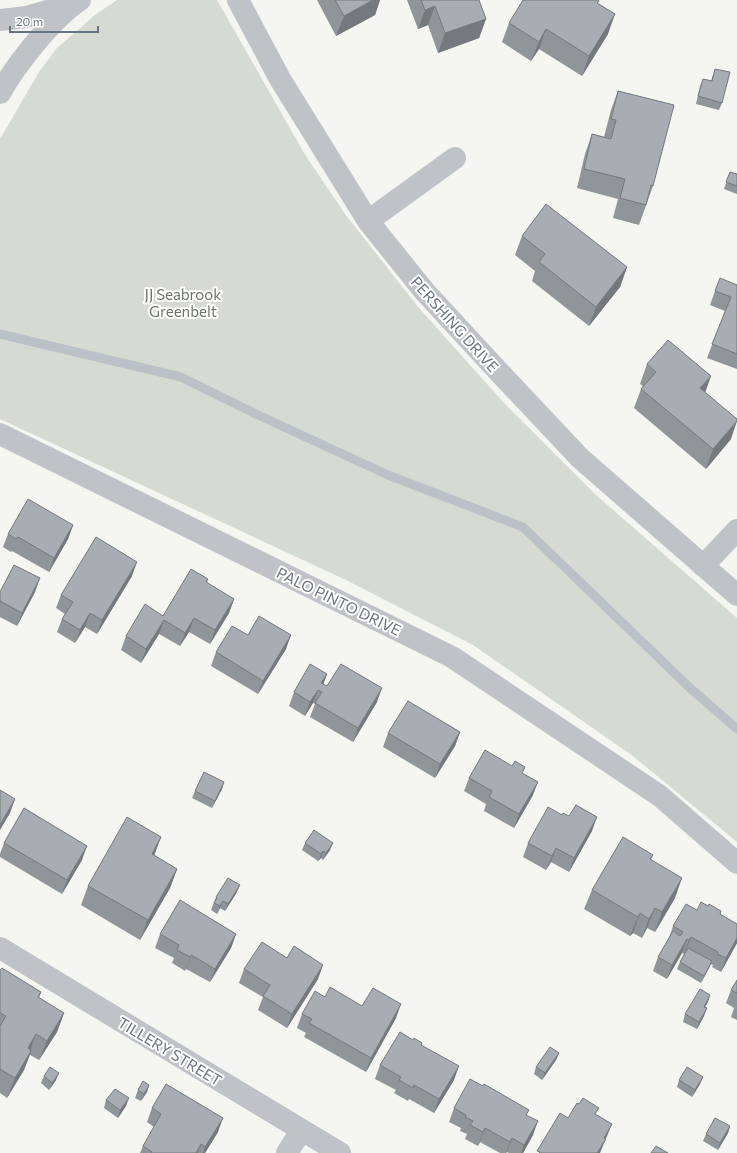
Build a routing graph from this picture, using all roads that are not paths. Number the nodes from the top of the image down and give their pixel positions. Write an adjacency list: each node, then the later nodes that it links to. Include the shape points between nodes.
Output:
1 (238, 0): 6 (street, PERSHING DRIVE, via 280,79)
2 (77, 2): 3 (street, via 26,17); 4 (street, via 52,24)
3 (0, 20)
4 (0, 93)
5 (455, 158): 6 (street)
6 (368, 221): 9 (street, PERSHING DRIVE, via 425,292 580,458)
7 (0, 434): 11 (street, PALO PINTO DRIVE, via 452,657 660,796)
8 (737, 530): 9 (street)
9 (703, 566): 10 (street, PERSHING DRIVE)
10 (737, 595)
11 (737, 863)
12 (0, 948): 13 (street, TILLERY STREET)
13 (301, 1130): 14 (street); 15 (street, TILLERY STREET)
14 (287, 1153)
15 (340, 1153)

